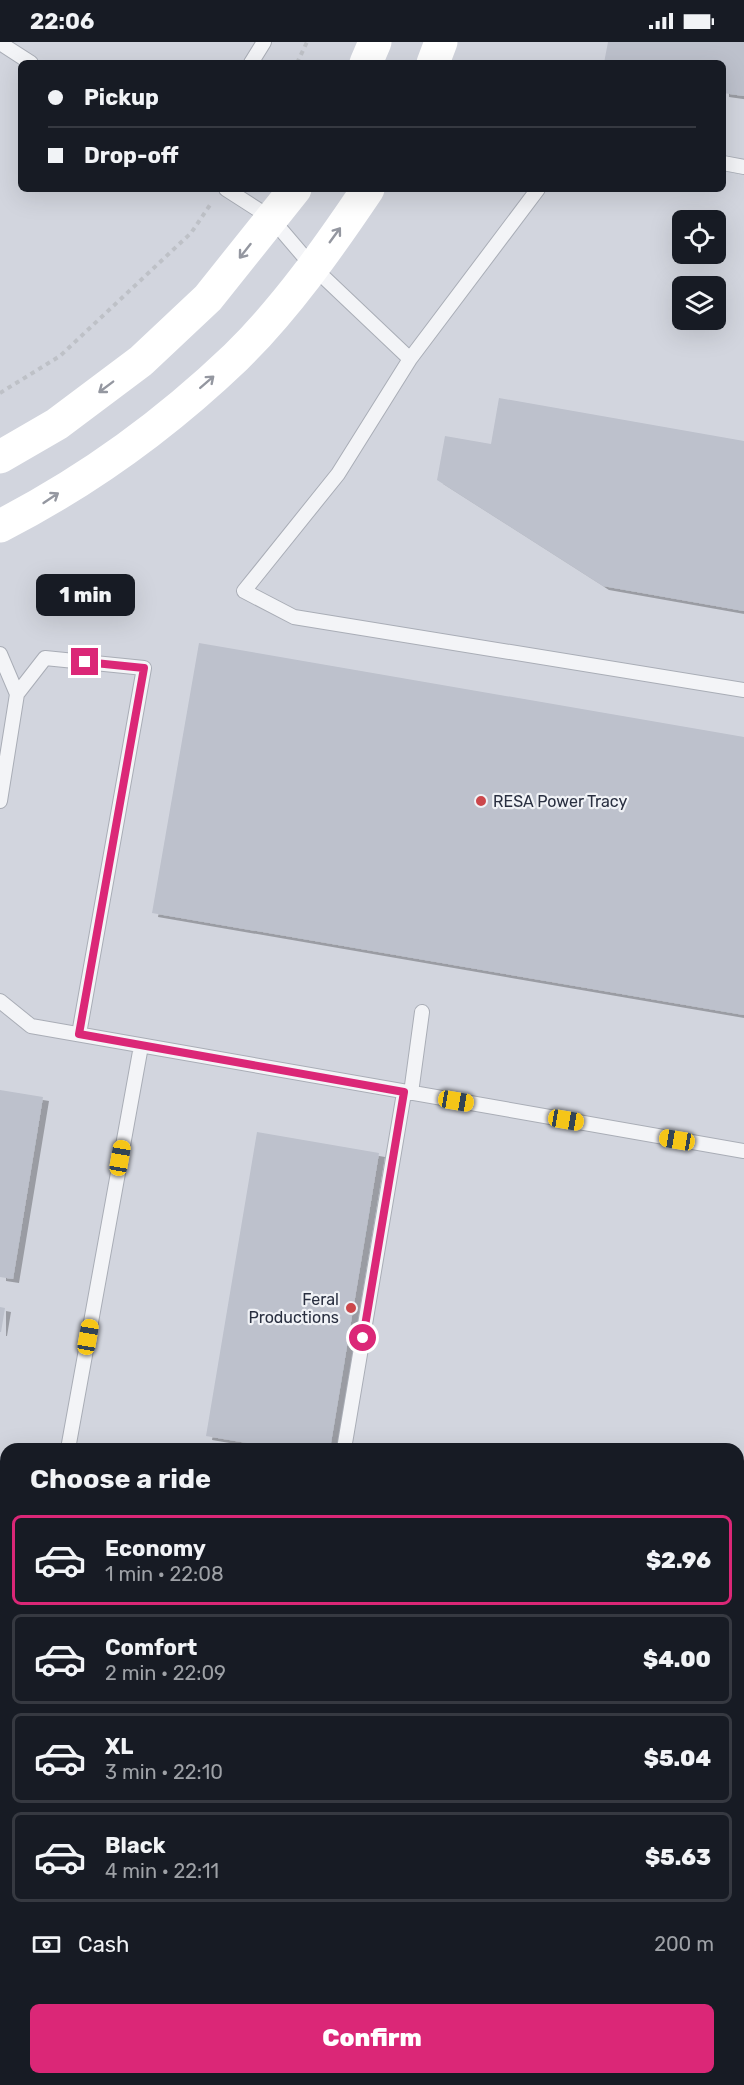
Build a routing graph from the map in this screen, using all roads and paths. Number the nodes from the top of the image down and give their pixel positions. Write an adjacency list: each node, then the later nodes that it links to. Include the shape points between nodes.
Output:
1 (264, 42): 7 (lane)
2 (307, 42): 8 (path)
3 (375, 42): 9 (main road)
4 (441, 42): 10 (main road)
5 (0, 43): 6 (lane)
6 (26, 60)
7 (253, 60)
8 (298, 60)
9 (367, 60)
10 (434, 60)
11 (726, 164): 12 (lane)
12 (744, 167)
13 (231, 192): 18 (lane)
14 (292, 192): 18 (main road)
15 (366, 192): 19 (main road, one-way to 15)
16 (536, 192): 20 (lane)
17 (215, 198): 21 (path, via 191,233 60,356)
18 (271, 218): 19 (lane); 22 (main road, one-way to 22, via 208,298 141,361 57,424)
19 (312, 266): 20 (lane); 23 (main road, one-way to 19, via 42,504 146,436 236,356)
20 (410, 359): 25 (lane, via 338,474 244,591 294,617)
21 (0, 393)
22 (0, 457)
23 (0, 526)
24 (0, 654): 26 (lane)
25 (744, 690)
26 (17, 694): 27 (lane); 30 (lane, via 45,658 144,668)
27 (0, 801)
28 (0, 1001): 30 (lane, via 31,1026)
29 (422, 1012): 32 (lane)
30 (79, 1034): 31 (lane)
31 (141, 1046): 32 (lane); 34 (lane)
32 (407, 1093): 33 (lane); 35 (lane)
33 (744, 1151)
34 (69, 1443)
35 (345, 1443)

